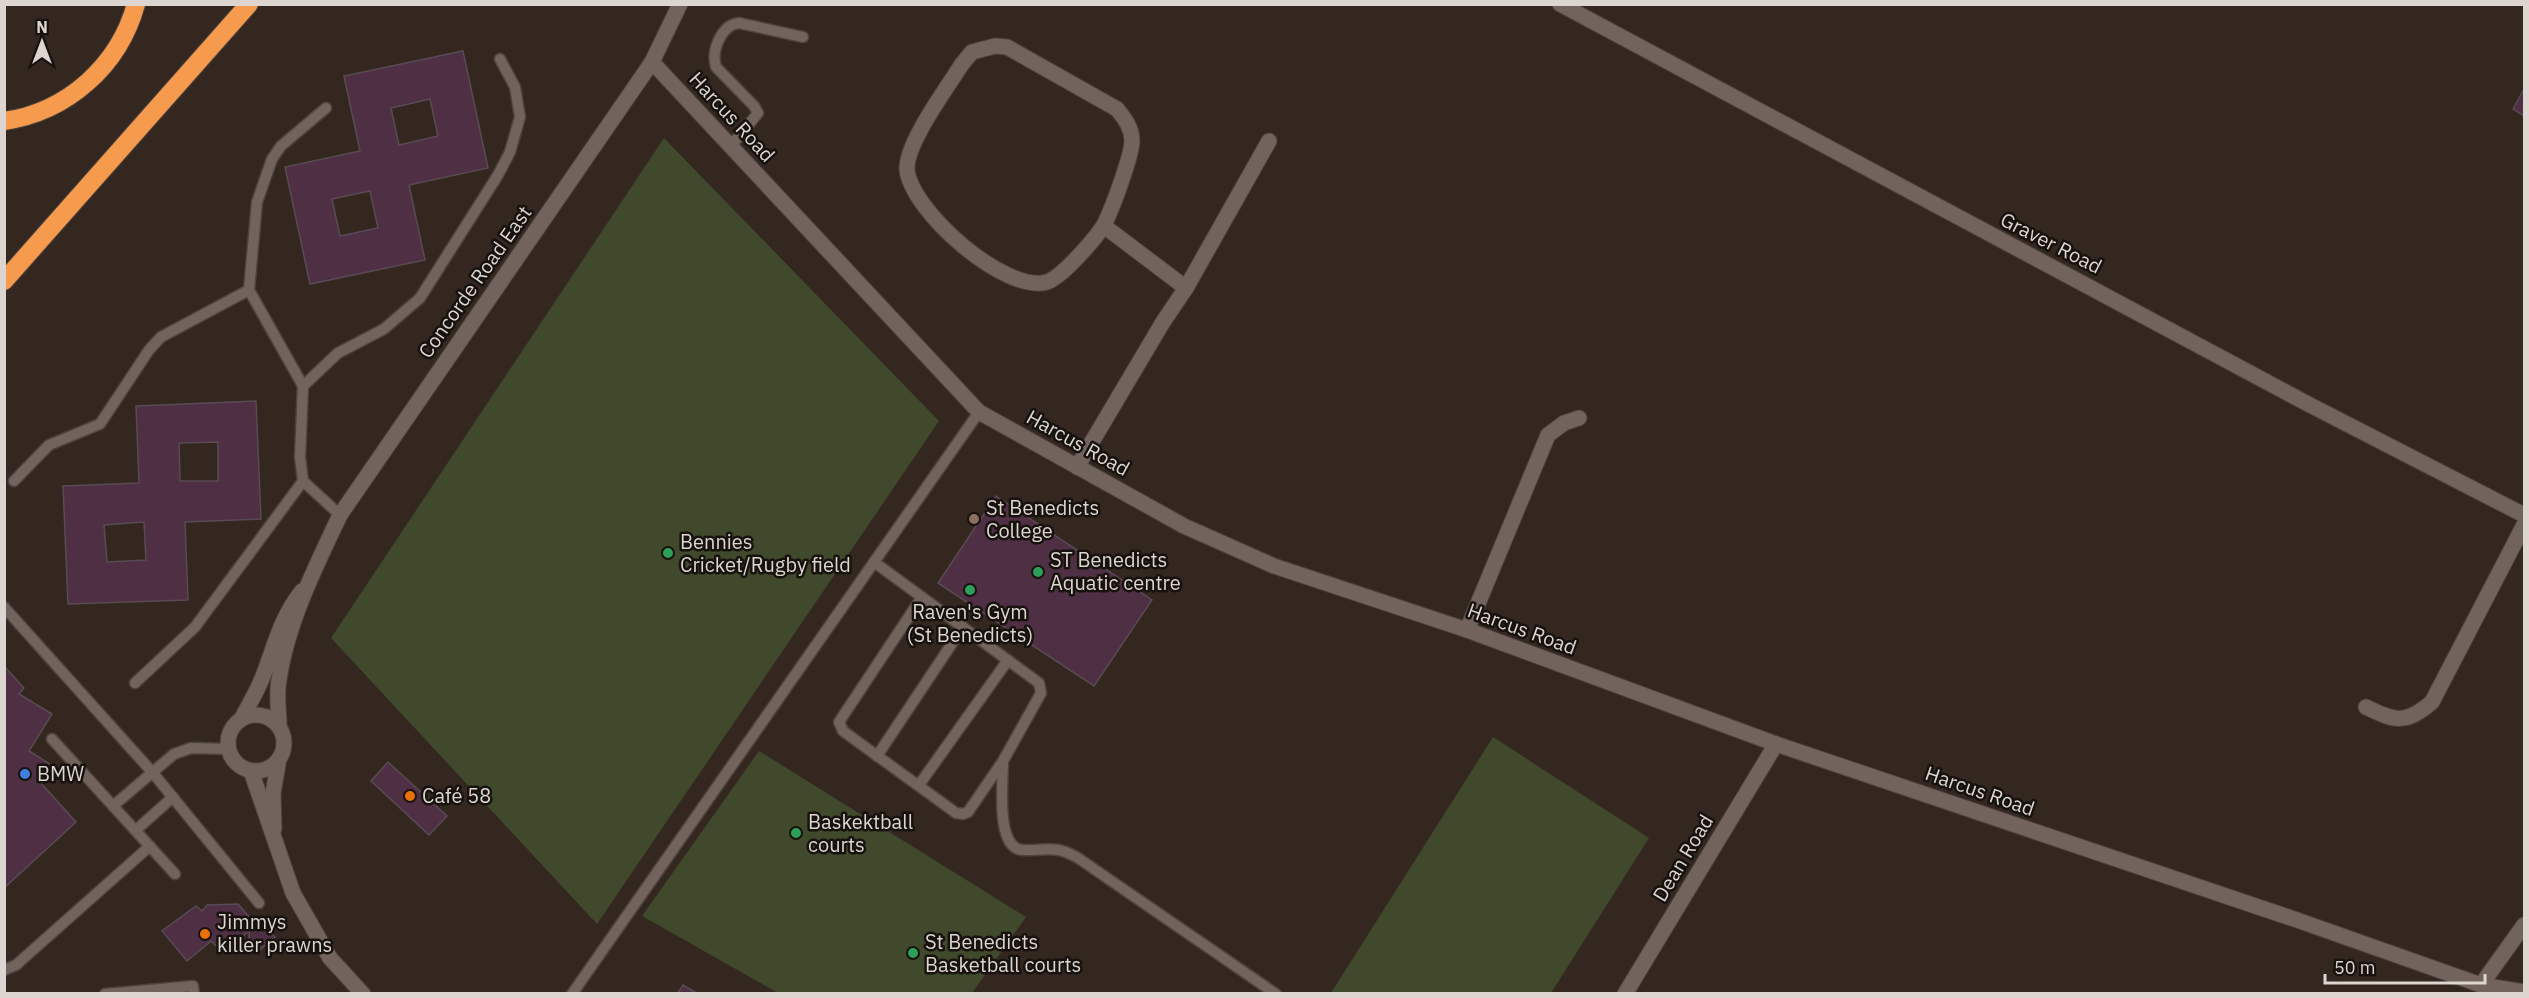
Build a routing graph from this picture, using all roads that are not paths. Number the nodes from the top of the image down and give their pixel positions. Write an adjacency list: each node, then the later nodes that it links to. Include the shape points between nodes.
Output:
1 (136, 4): 9 (highway, via 118,47 78,91 57,106)
2 (249, 4): 13 (highway)
3 (680, 4): 7 (street, Concorde Road East)
4 (1560, 4): 22 (street, Graver Road, via 2308,404)
5 (803, 37): 11 (lane, via 739,23 725,29 716,51 716,67 758,113)
6 (500, 59): 16 (lane, via 520,101 520,117 517,134 498,175 420,298 384,329 338,353)
7 (652, 62): 11 (street, Harcus Road); 23 (street, Concorde Road East)
8 (326, 108): 15 (lane, via 281,146 272,159 257,202)
9 (4, 121)
10 (1269, 141): 14 (street)
11 (730, 146): 17 (street, Harcus Road)
12 (1104, 226): 12 (street, via 1131,154 1131,131 1126,120 1117,109 1007,47 972,52 912,146 907,168 918,196 968,250 1019,281 1048,282 1059,276); 14 (street)
13 (4, 281)
14 (1186, 288): 19 (street)
15 (249, 290): 16 (lane); 20 (lane, via 161,337 100,424 49,445)
16 (303, 386): 21 (lane)
17 (979, 412): 19 (street, Harcus Road); 25 (lane)
18 (1579, 418): 30 (street, via 1548,435)
19 (1077, 467): 30 (street, Harcus Road, via 1184,526 1249,555)
20 (14, 481)
21 (303, 481): 23 (lane); 32 (lane, via 195,627)
22 (2524, 514)
23 (340, 515): 26 (street, Concorde Road East)
24 (2524, 525): 33 (street, via 2432,702 2414,717 2391,719)
25 (874, 562): 27 (lane); 60 (lane)
26 (307, 584): 34 (street, Concorde Road East, via 285,615 263,677); 35 (street, Concorde Road East, via 278,682)
27 (922, 597): 29 (lane); 39 (lane, via 839,722 843,731)
28 (4, 607): 43 (lane)
29 (963, 627): 31 (lane); 39 (lane)
30 (1467, 630): 37 (street, Harcus Road)
31 (1008, 660): 41 (lane, via 1039,682 1042,690); 44 (lane)
32 (135, 683)
33 (2366, 707)
34 (242, 718): 35 (street, via 258,714); 38 (street, via 230,731)
35 (279, 726): 40 (street, via 284,743)
36 (52, 739): 46 (lane)
37 (1776, 744): 54 (street, Harcus Road); 62 (street, Dean Road)
38 (228, 749): 42 (street, via 237,764); 43 (lane, via 191,748 174,754)
39 (877, 756): 44 (lane)
40 (279, 759): 42 (street, via 264,770); 48 (street, via 273,793)
41 (1003, 761): 44 (lane, via 963,814 956,813); 61 (lane, via 1004,826 1013,847 1062,849)
42 (251, 771): 48 (street)
43 (153, 772): 45 (lane); 46 (lane)
44 (919, 785)
45 (173, 797): 47 (lane); 51 (lane)
46 (113, 806): 47 (lane)
47 (136, 830): 49 (lane)
48 (274, 841): 59 (street, via 311,928 330,958)
49 (150, 846): 50 (lane); 53 (lane, via 16,964)
50 (175, 874)
51 (259, 903)
52 (2524, 925): 54 (street)
53 (4, 970)
54 (2481, 985): 56 (street, Harcus Road)
55 (145, 991): 57 (lane); 58 (lane, via 193,986)
56 (2524, 992)
57 (105, 993)
58 (194, 993)
59 (363, 993)
60 (572, 993)
61 (1276, 993)
62 (1625, 993)

